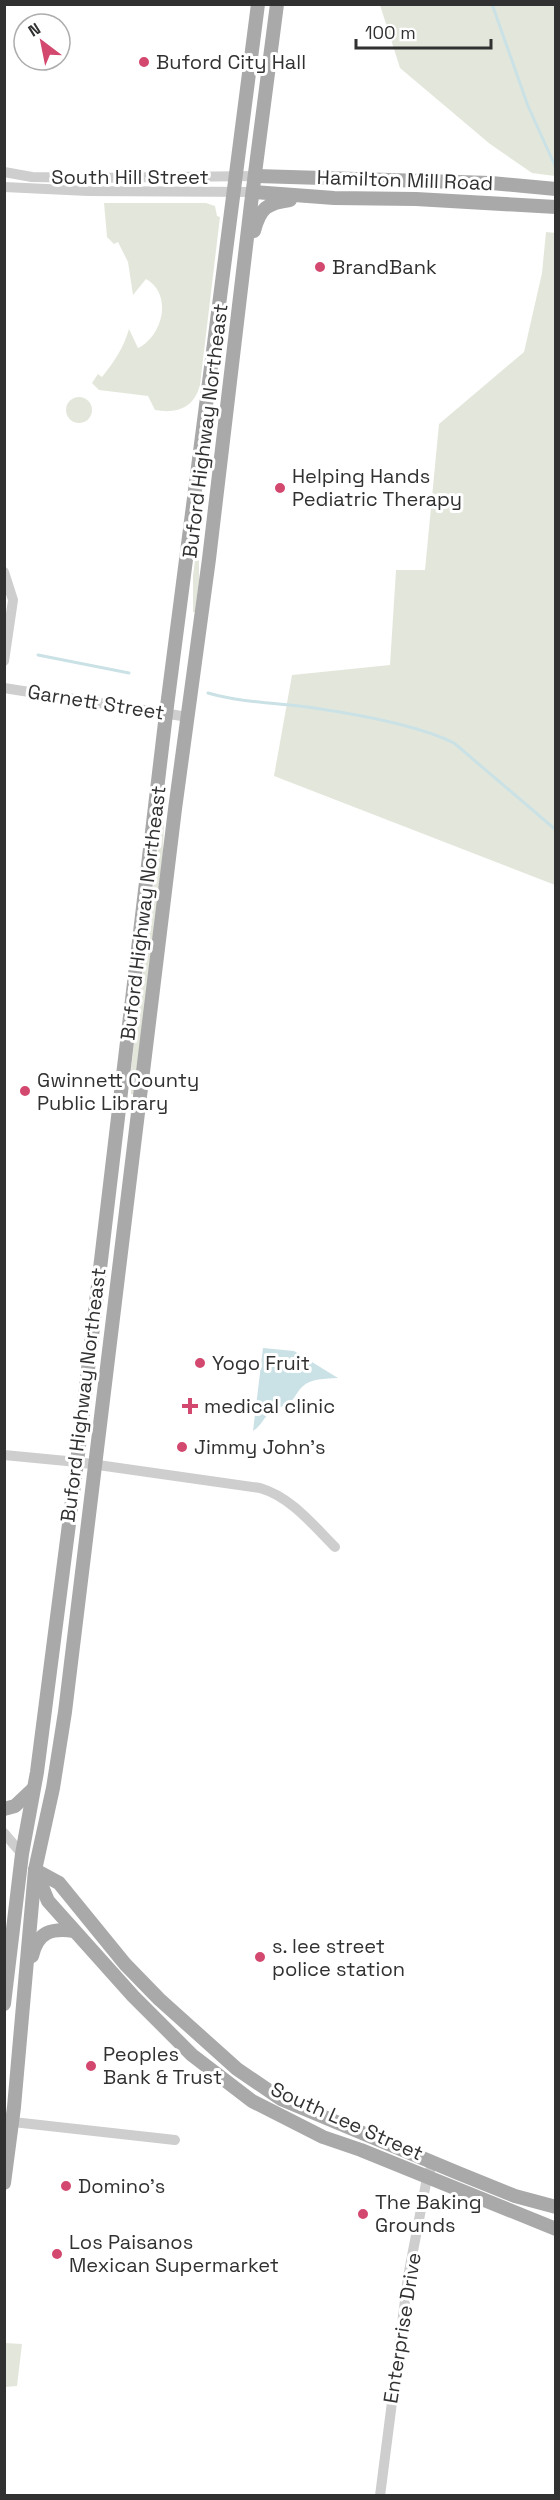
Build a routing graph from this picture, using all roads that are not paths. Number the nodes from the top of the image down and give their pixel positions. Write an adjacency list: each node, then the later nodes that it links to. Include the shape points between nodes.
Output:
1 (258, 4): 5 (main road, Buford Highway Northeast)
2 (277, 4): 4 (main road, Buford Highway Northeast)
3 (4, 172): 5 (street, South Hill Street, via 32,177)
4 (256, 176): 5 (street, South Hill Street); 7 (main road, Hamilton Mill Road, via 491,183); 9 (main road, Buford Highway Northeast)
5 (236, 177): 8 (main road, Buford Highway Northeast)
6 (4, 187): 8 (street, South Hill Street)
7 (555, 189)
8 (234, 192): 9 (street, South Hill Street); 16 (main road, Buford Highway Northeast)
9 (253, 192): 10 (main road, Hamilton Mill Road); 12 (main road, Buford Highway Northeast)
10 (310, 196): 11 (main road, Hamilton Mill Road); 12 (main road, via 280,201 258,214)
11 (555, 207)
12 (244, 266): 17 (main road, Buford Highway Northeast)
13 (4, 572): 14 (street, via 13,600)
14 (4, 661)
15 (4, 688): 16 (street, Garnett Street)
16 (166, 714): 17 (street, Garnett Street); 19 (main road, Buford Highway Northeast)
17 (188, 717): 20 (main road, Buford Highway Northeast)
18 (4, 1455): 19 (street)
19 (77, 1462): 20 (street); 22 (main road, Buford Highway Northeast)
20 (95, 1466): 21 (street, via 274,1492); 26 (main road, Buford Highway Northeast, via 65,1712)
21 (336, 1547)
22 (34, 1787): 23 (main road, via 15,1806); 25 (main road, Buford Highway Northeast)
23 (4, 1809)
24 (4, 1833): 25 (street, South Lee Street)
25 (22, 1854): 26 (main road, South Lee Street); 29 (main road, Buford Highway Northeast)
26 (36, 1870): 27 (main road, South Lee Street, via 48,1900); 28 (main road, Buford Highway Northeast); 32 (main road, South Lee Street, via 59,1883 125,1964 237,2068 281,2099)
27 (74, 1931): 28 (main road, via 56,1928 45,1934 34,1948); 33 (main road, South Lee Street, via 192,2055 252,2101 323,2137)
28 (26, 1975): 30 (main road, Buford Highway Northeast)
29 (4, 2004)
30 (8, 2121): 31 (street); 34 (main road, Buford Highway Northeast)
31 (176, 2140)
32 (434, 2163): 33 (street, Enterprise Drive); 35 (main road, South Lee Street, via 515,2196)
33 (427, 2178): 36 (main road, South Lee Street); 37 (street, Enterprise Drive, via 408,2277)
34 (4, 2183)
35 (555, 2207)
36 (555, 2229)
37 (380, 2496)

